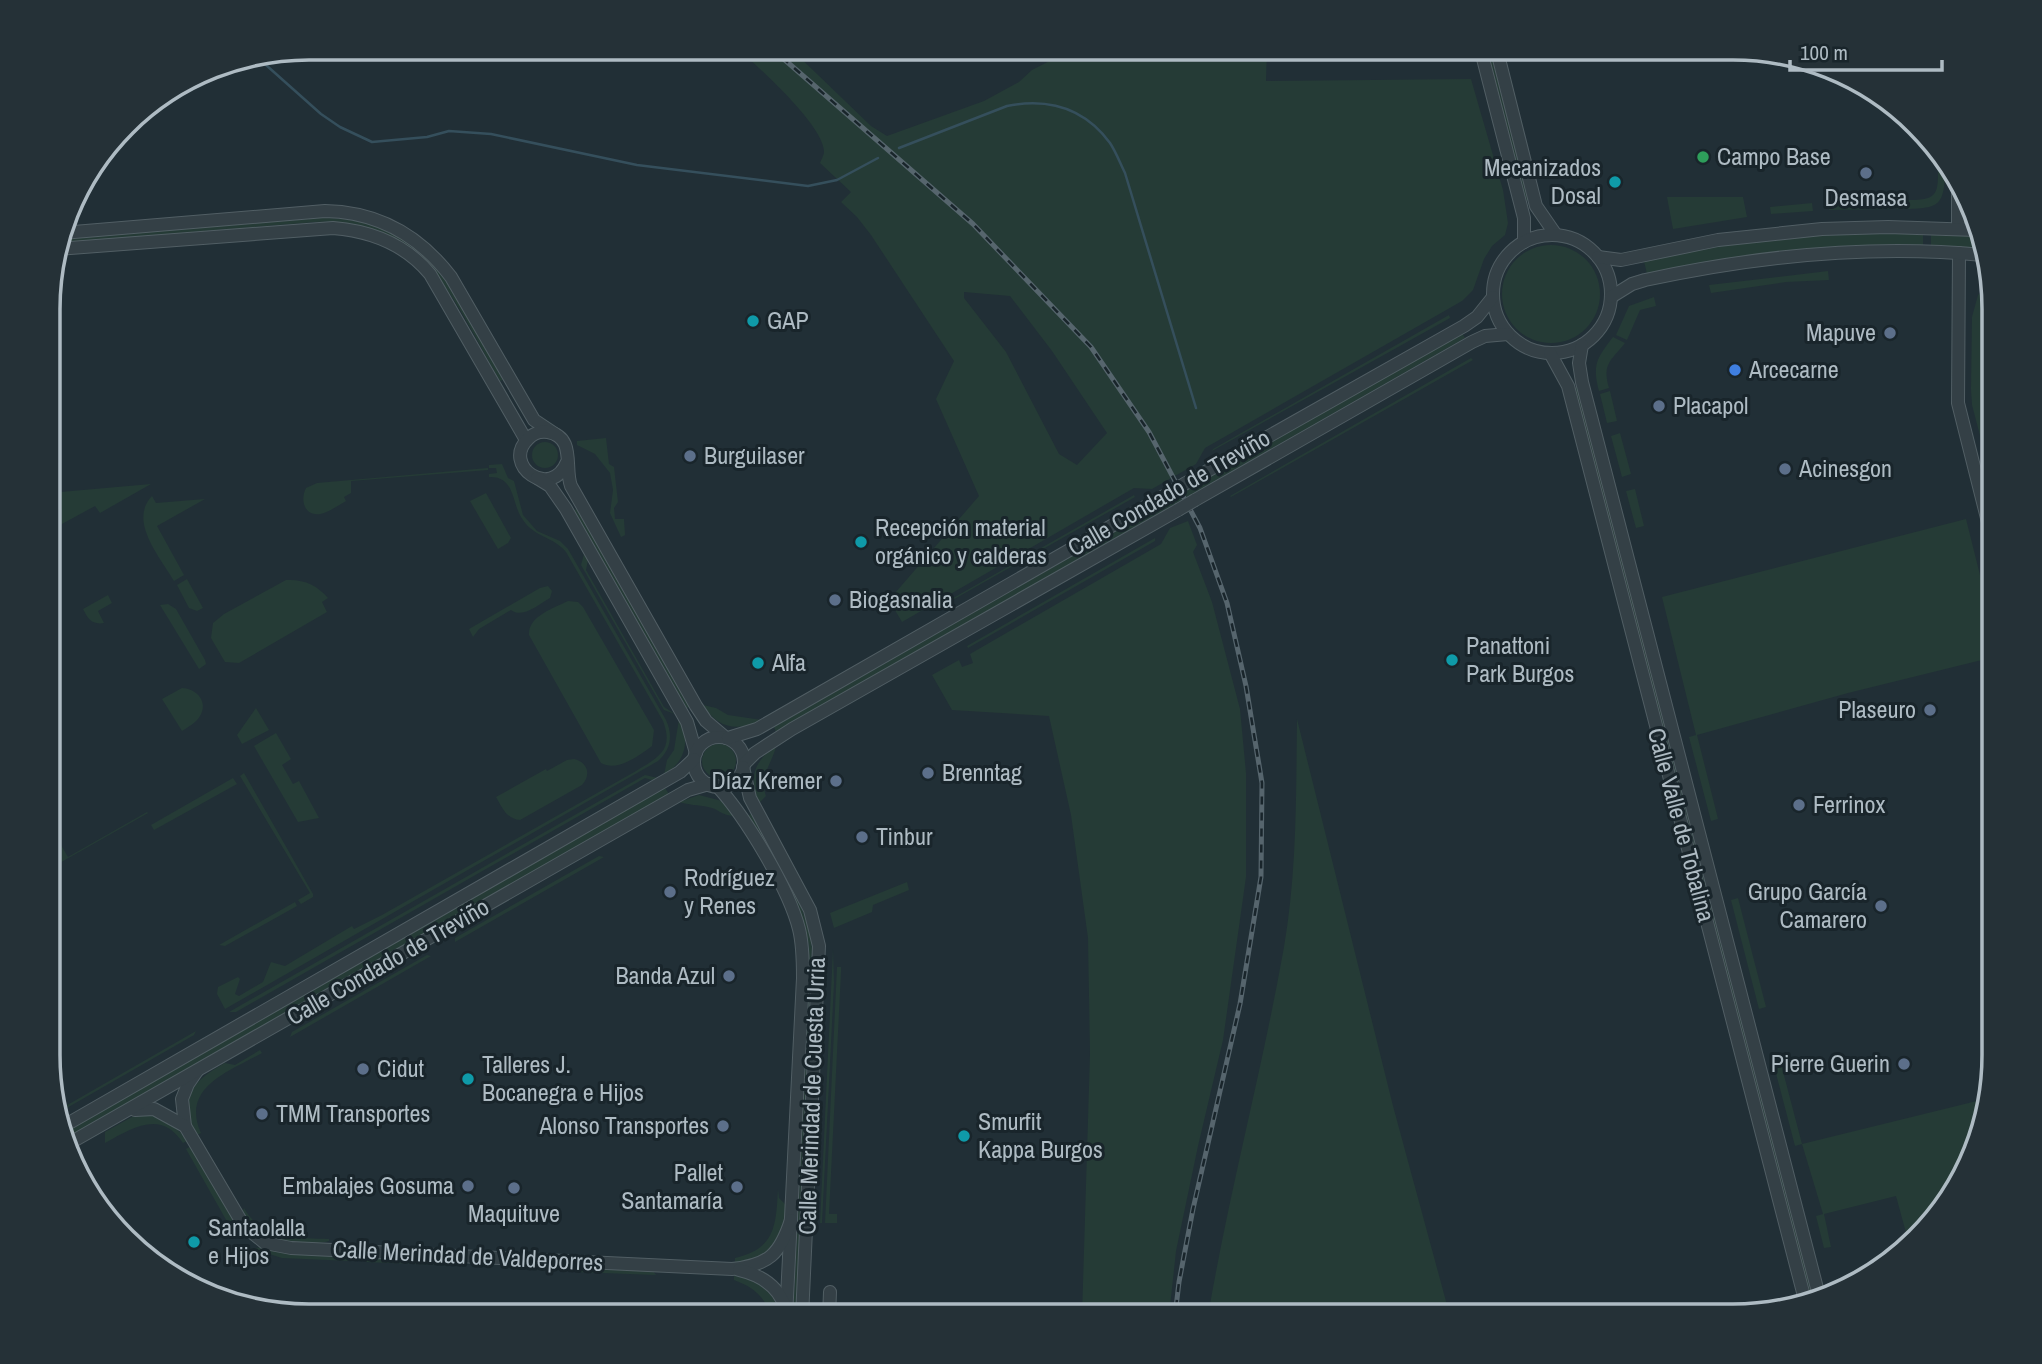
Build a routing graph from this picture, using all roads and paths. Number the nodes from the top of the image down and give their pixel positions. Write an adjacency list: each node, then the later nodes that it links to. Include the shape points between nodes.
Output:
1 (1483, 60): 8 (street, via 1524,218)
2 (1499, 60): 7 (street, via 1535,201)
3 (1958, 200): 4 (street)
4 (1958, 229): 5 (street); 12 (street, via 1822,229 1718,240 1621,260)
5 (1970, 230)
6 (72, 232): 18 (street, via 325,211 360,214 383,222 416,240 441,264 534,420)
7 (1556, 235): 8 (street); 12 (street, via 1572,238)
8 (1524, 242): 14 (street, via 1499,267)
9 (67, 248): 19 (street, via 333,228 372,234 411,255 434,279)
10 (1959, 253): 11 (street); 13 (street, via 1868,251 1742,261 1645,280); 22 (street, via 1958,403)
11 (1977, 254)
12 (1598, 257): 13 (street, via 1610,282)
13 (1611, 297): 16 (street, via 1601,328)
14 (1493, 298): 15 (street); 23 (street, Calle Condado de Treviño, bridge, via 1464,326 757,729)
15 (1508, 334): 17 (street, via 1531,349); 25 (street, Calle Condado de Treviño, bridge, via 1472,342 792,729)
16 (1582, 345): 17 (street); 34 (street, Calle Valle de Tobalina, via 1582,382)
17 (1550, 353): 36 (street, Calle Valle de Tobalina, via 1568,386)
18 (555, 434): 19 (street, via 539,432); 20 (street, via 567,448)
19 (526, 440): 21 (street, via 521,459 525,470)
20 (567, 462): 21 (street, via 557,476); 23 (street, via 571,486 696,706)
21 (537, 478): 24 (street, via 550,486 566,509 687,722)
22 (1982, 498)
23 (727, 738): 24 (street, via 708,739); 25 (street, via 739,747)
24 (695, 756): 26 (street, via 698,775); 29 (street, Calle Condado de Treviño, via 680,772)
25 (743, 765): 26 (street, via 733,782); 39 (street, Calle Merindad de Cuesta Urria, via 750,798 810,910 818,946)
26 (713, 785): 27 (street, Calle Condado de Treviño, via 688,790); 32 (street, Calle Merindad de Cuesta Urria, via 735,805 785,891 800,931 803,978)
27 (197, 1071): 28 (street, Calle Condado de Treviño); 30 (street, via 183,1099)
28 (124, 1113): 30 (street, via 154,1109); 31 (street, Calle Condado de Treviño)
29 (69, 1122)
30 (185, 1126): 33 (street, Calle Merindad de Valdeporres, via 239,1220 255,1237 272,1245)
31 (74, 1140)
32 (791, 1220): 33 (street, Calle Merindad de Valdeporres, via 772,1256); 38 (street, Calle Merindad de Cuesta Urria)
33 (732, 1269): 37 (street, Calle Merindad de Valdeporres, via 769,1283)
34 (1817, 1290)
35 (830, 1292): 40 (street)
36 (1804, 1294)
37 (783, 1304)
38 (787, 1304)
39 (803, 1304)
40 (830, 1304)

